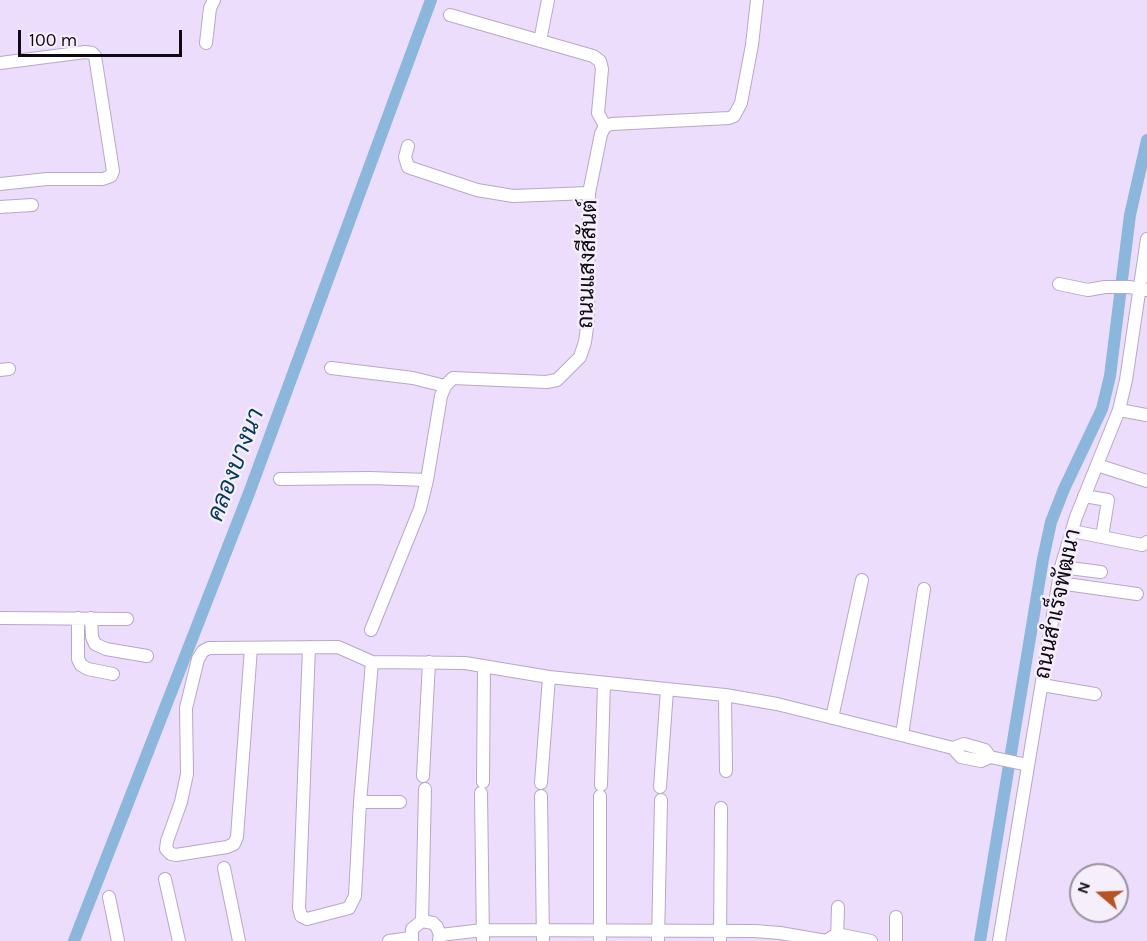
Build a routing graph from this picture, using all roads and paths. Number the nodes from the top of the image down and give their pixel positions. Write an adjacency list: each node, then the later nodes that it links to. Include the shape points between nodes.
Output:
1 (214, 0): 6 (street)
2 (548, 0): 5 (street)
3 (757, 0): 8 (street, via 741,103 734,116)
4 (450, 15): 5 (street)
5 (540, 41): 8 (street, via 600,61 598,113)
6 (206, 43)
7 (0, 63): 10 (street, via 92,53 113,171 103,179)
8 (605, 126): 11 (street, ถนนแสงสีสันต์)
9 (408, 146): 11 (street, via 408,167 477,190 513,196)
10 (0, 184)
11 (589, 193): 18 (street, ถนนแสงสีสันต์, via 588,320 580,357 556,380 453,378)
12 (32, 205): 13 (street)
13 (0, 207)
14 (1147, 239): 16 (street, ถนนสำเร็จพัฒนา)
15 (1059, 284): 16 (street, via 1088,290)
16 (1138, 289): 19 (street, ถนนสำเร็จพัฒนา)
17 (331, 368): 18 (street)
18 (445, 386): 23 (street)
19 (1119, 410): 20 (street); 21 (street, ถนนสำเร็จพัฒนา)
20 (1147, 416)
21 (1097, 465): 24 (street); 25 (street, ถนนสำเร็จพัฒนา)
22 (280, 479): 23 (street)
23 (427, 480): 38 (street, via 420,509)
24 (1147, 481)
25 (1084, 496): 26 (street, ถนนสำเร็จพัฒนา); 27 (street, via 1108,500)
26 (1072, 531): 27 (street); 29 (street, ถนนสำเร็จพัฒนา)
27 (1102, 537): 28 (street, via 1142,545)
28 (1147, 542)
29 (1061, 567): 30 (street); 32 (street, ถนนสำเร็จพัฒนา)
30 (1101, 572)
31 (862, 580): 52 (street)
32 (1059, 583): 34 (street); 48 (street, ถนนสำเร็จพัฒนา)
33 (924, 589): 53 (street)
34 (1137, 594)
35 (0, 618): 36 (street)
36 (85, 618): 37 (street); 41 (street, via 95,644); 45 (street, via 78,659 81,665)
37 (127, 619)
38 (371, 630)
39 (309, 647): 40 (street); 42 (street, via 338,647); 60 (street, via 299,908 301,916 307,919 349,908 353,903)
40 (251, 648): 40 (street, via 237,837 227,847 171,854 166,849 167,841 187,774 186,708 198,659 209,648)
41 (147, 656)
42 (372, 662): 43 (street); 60 (street)
43 (429, 662): 44 (street); 56 (street)
44 (484, 666): 46 (street); 69 (street)
45 (113, 674)
46 (549, 676): 47 (street); 57 (street)
47 (604, 683): 49 (street); 71 (street)
48 (1042, 685): 50 (street); 54 (street, ถนนสำเร็จพัฒนา)
49 (668, 690): 51 (street); 72 (street, via 660,794)
50 (1095, 694)
51 (725, 695): 52 (street); 55 (street)
52 (832, 718): 53 (street)
53 (902, 735): 54 (street, via 953,748 964,744 985,750 994,758)
54 (1028, 765): 85 (street, ถนนสำเร็จพัฒนา)
55 (726, 771)
56 (423, 776)
57 (541, 783)
58 (425, 789): 68 (street)
59 (541, 796): 70 (street)
60 (360, 802): 61 (street)
61 (400, 802)
62 (721, 808): 73 (street)
63 (224, 868): 80 (street)
64 (165, 879): 79 (street)
65 (109, 897): 78 (street)
66 (838, 907): 75 (street)
67 (896, 916): 84 (street)
68 (422, 921): 76 (street, via 433,923); 77 (street, via 414,926)
69 (483, 936): 70 (street); 76 (street)
70 (543, 936): 71 (street)
71 (600, 936): 72 (street)
72 (658, 936): 73 (street)
73 (720, 936): 74 (street)
74 (780, 937): 82 (street)
75 (837, 937): 82 (street); 83 (street)
76 (439, 938)
77 (411, 939): 81 (street)
78 (118, 941)
79 (179, 941)
80 (239, 941)
81 (389, 941)
82 (826, 941)
83 (871, 941)
84 (896, 941)
85 (999, 941)

